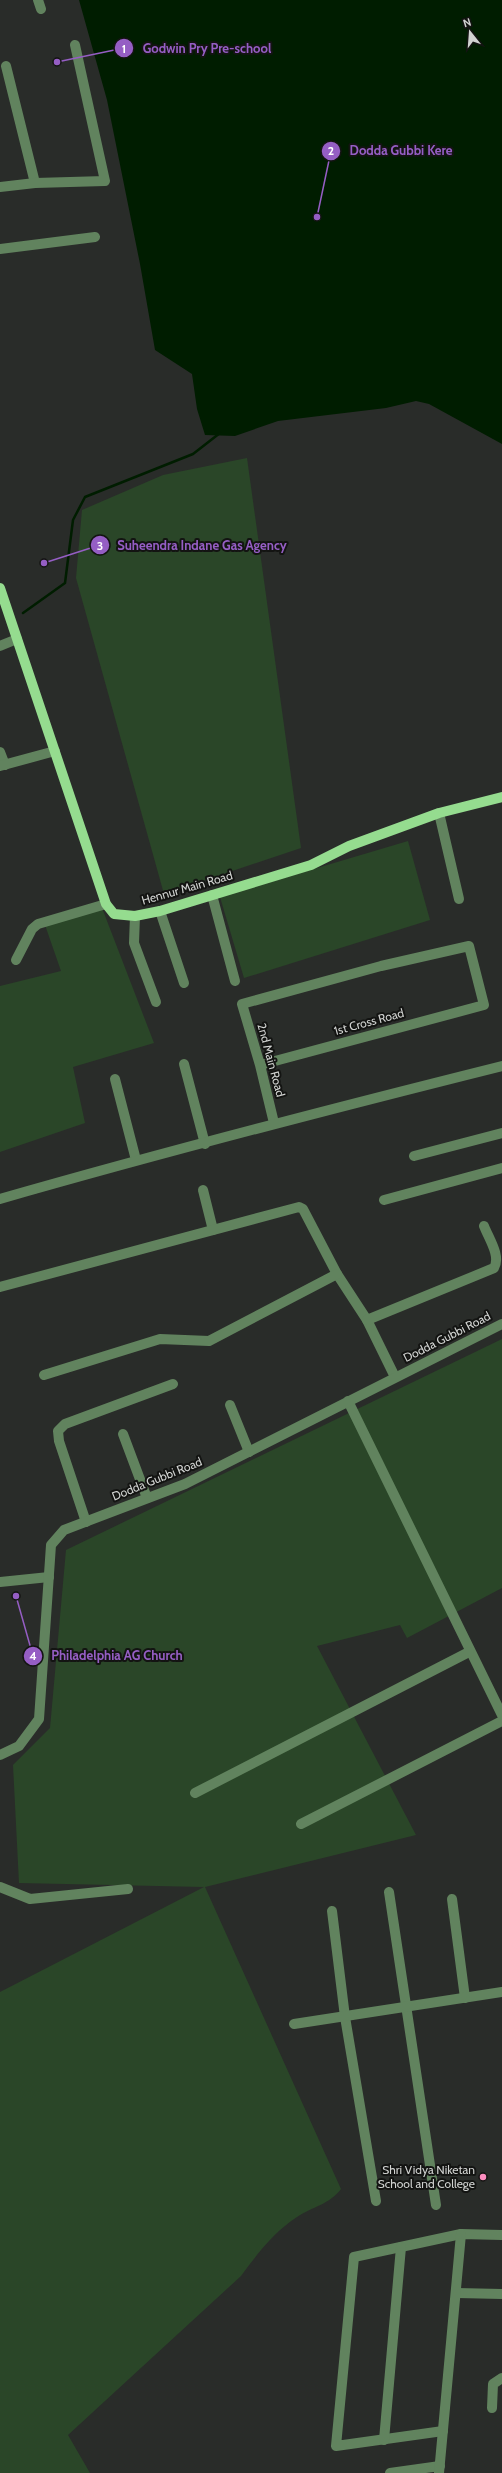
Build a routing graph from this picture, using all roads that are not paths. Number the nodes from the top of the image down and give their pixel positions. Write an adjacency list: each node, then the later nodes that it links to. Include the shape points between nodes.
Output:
1 (75, 45): 3 (street, via 105,181)
2 (6, 66): 3 (street)
3 (35, 182): 4 (street)
4 (0, 187)
5 (95, 237): 6 (street)
6 (0, 249)
7 (0, 588): 8 (main road)
8 (17, 639): 9 (street); 10 (main road)
9 (0, 646)
10 (55, 751): 12 (street); 17 (main road)
11 (0, 752): 12 (street)
12 (2, 765)
13 (502, 797): 14 (main road, Hennur Main Road)
14 (439, 813): 15 (main road, Hennur Main Road, via 349,846 311,865); 16 (street)
15 (212, 895): 18 (main road, Hennur Main Road); 21 (street)
16 (459, 899)
17 (106, 904): 19 (main road, Hennur Main Road, via 114,914); 20 (street, via 38,924 32,928)
18 (160, 911): 19 (main road, Hennur Main Road); 22 (street)
19 (135, 916): 23 (street, via 134,943)
20 (16, 960)
21 (235, 981)
22 (184, 983)
23 (156, 1002)
24 (242, 1004): 26 (street, 2nd Main Road); 26 (street, 1st Cross Road, via 381,966 469,946 484,1004)
25 (184, 1064): 31 (street)
26 (260, 1065): 29 (street, 2nd Main Road)
27 (502, 1066): 29 (street)
28 (115, 1079): 33 (street)
29 (274, 1123): 31 (street)
30 (502, 1133): 32 (street)
31 (205, 1144): 33 (street)
32 (414, 1156)
33 (136, 1160): 36 (street)
34 (502, 1168): 37 (street)
35 (202, 1190): 39 (street)
36 (0, 1199)
37 (384, 1200)
38 (484, 1226): 42 (street, via 496,1257 497,1263 494,1268)
39 (213, 1230): 40 (street, via 299,1207 303,1209); 41 (street)
40 (336, 1274): 42 (street); 44 (street, via 208,1341 160,1339)
41 (0, 1287)
42 (367, 1320): 45 (street)
43 (502, 1324): 45 (street, Dodda Gubbi Road)
44 (44, 1375)
45 (395, 1377): 47 (street, Dodda Gubbi Road)
46 (173, 1384): 52 (street, via 66,1424 58,1431)
47 (348, 1401): 50 (street, Dodda Gubbi Road); 55 (street)
48 (230, 1405): 50 (street)
49 (123, 1434): 51 (street)
50 (249, 1452): 51 (street, Dodda Gubbi Road, via 185,1484)
51 (147, 1498): 52 (street, Dodda Gubbi Road)
52 (86, 1522): 53 (street, Dodda Gubbi Road, via 64,1530 51,1545)
53 (49, 1577): 54 (street); 58 (street, Dodda Gubbi Road, via 39,1718 19,1746)
54 (0, 1582)
55 (469, 1652): 56 (street); 59 (street)
56 (502, 1715)
57 (502, 1721): 60 (street)
58 (0, 1755)
59 (195, 1793)
60 (301, 1824)
61 (0, 1887): 62 (street, via 30,1899)
62 (128, 1889)
63 (389, 1892): 68 (street)
64 (452, 1899): 67 (street)
65 (332, 1911): 69 (street)
66 (502, 1992): 67 (street)
67 (465, 1998): 68 (street)
68 (406, 2007): 69 (street); 72 (street)
69 (346, 2017): 70 (street); 71 (street)
70 (294, 2024)
71 (376, 2201)
72 (436, 2205)
73 (461, 2234): 74 (street); 75 (street); 76 (street)
74 (502, 2235)
75 (401, 2247): 81 (street); 81 (street, via 354,2258 336,2446)
76 (458, 2292): 77 (street); 80 (street)
77 (502, 2294)
78 (502, 2378): 79 (street, via 493,2384)
79 (492, 2408)
80 (443, 2431): 81 (street); 82 (street)
81 (384, 2440)
82 (440, 2470): 83 (street)
83 (390, 2473)

